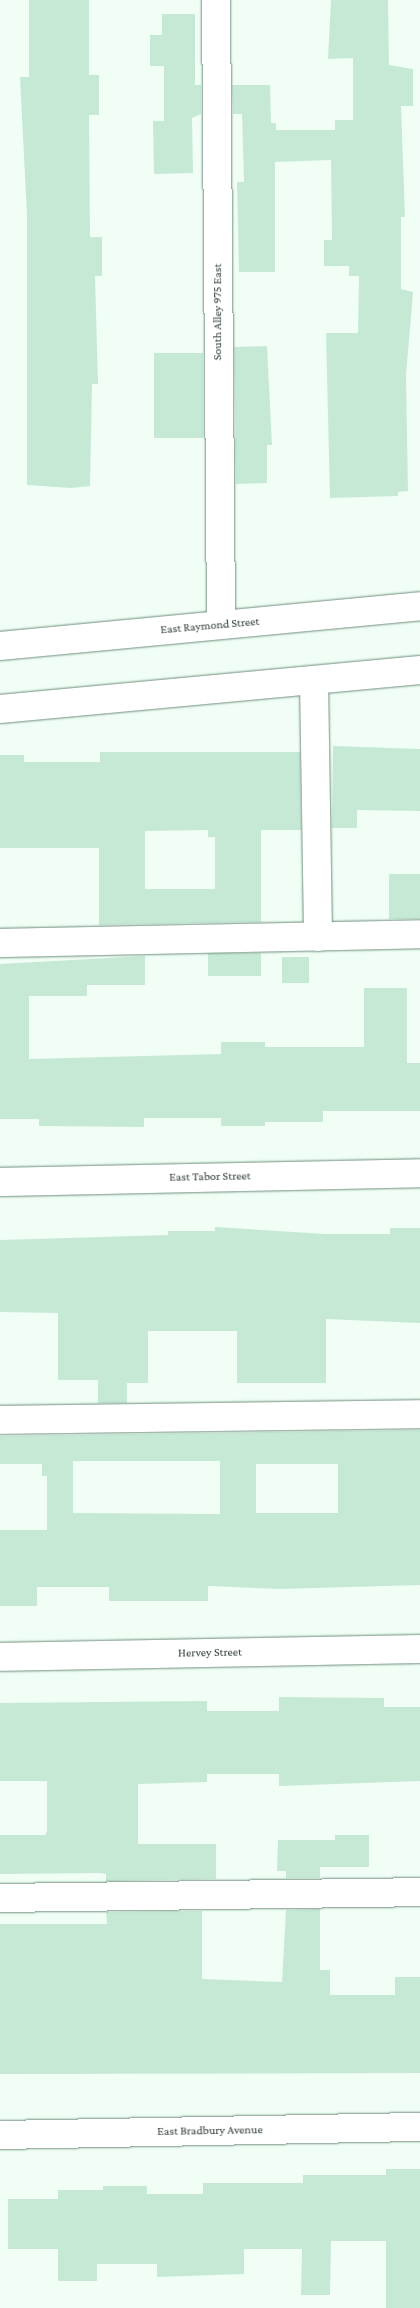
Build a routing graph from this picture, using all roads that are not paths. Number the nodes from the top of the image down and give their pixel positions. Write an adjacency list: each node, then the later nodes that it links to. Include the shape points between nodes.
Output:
1 (216, 0): 3 (street, South Alley 975 East)
2 (420, 606): 3 (street, East Raymond Street)
3 (221, 624): 4 (street, East Raymond Street)
4 (0, 646)
5 (420, 670): 6 (street)
6 (314, 680): 7 (street); 9 (street)
7 (0, 709)
8 (420, 934): 9 (street)
9 (318, 938): 10 (street)
10 (0, 943)
11 (420, 1173): 12 (street, East Tabor Street)
12 (0, 1182)
13 (420, 1414): 14 (street)
14 (0, 1420)
15 (420, 1649): 16 (street, Hervey Street)
16 (0, 1657)
17 (420, 1892): 18 (street)
18 (0, 1898)
19 (420, 2127): 20 (street, East Bradbury Avenue)
20 (0, 2134)

